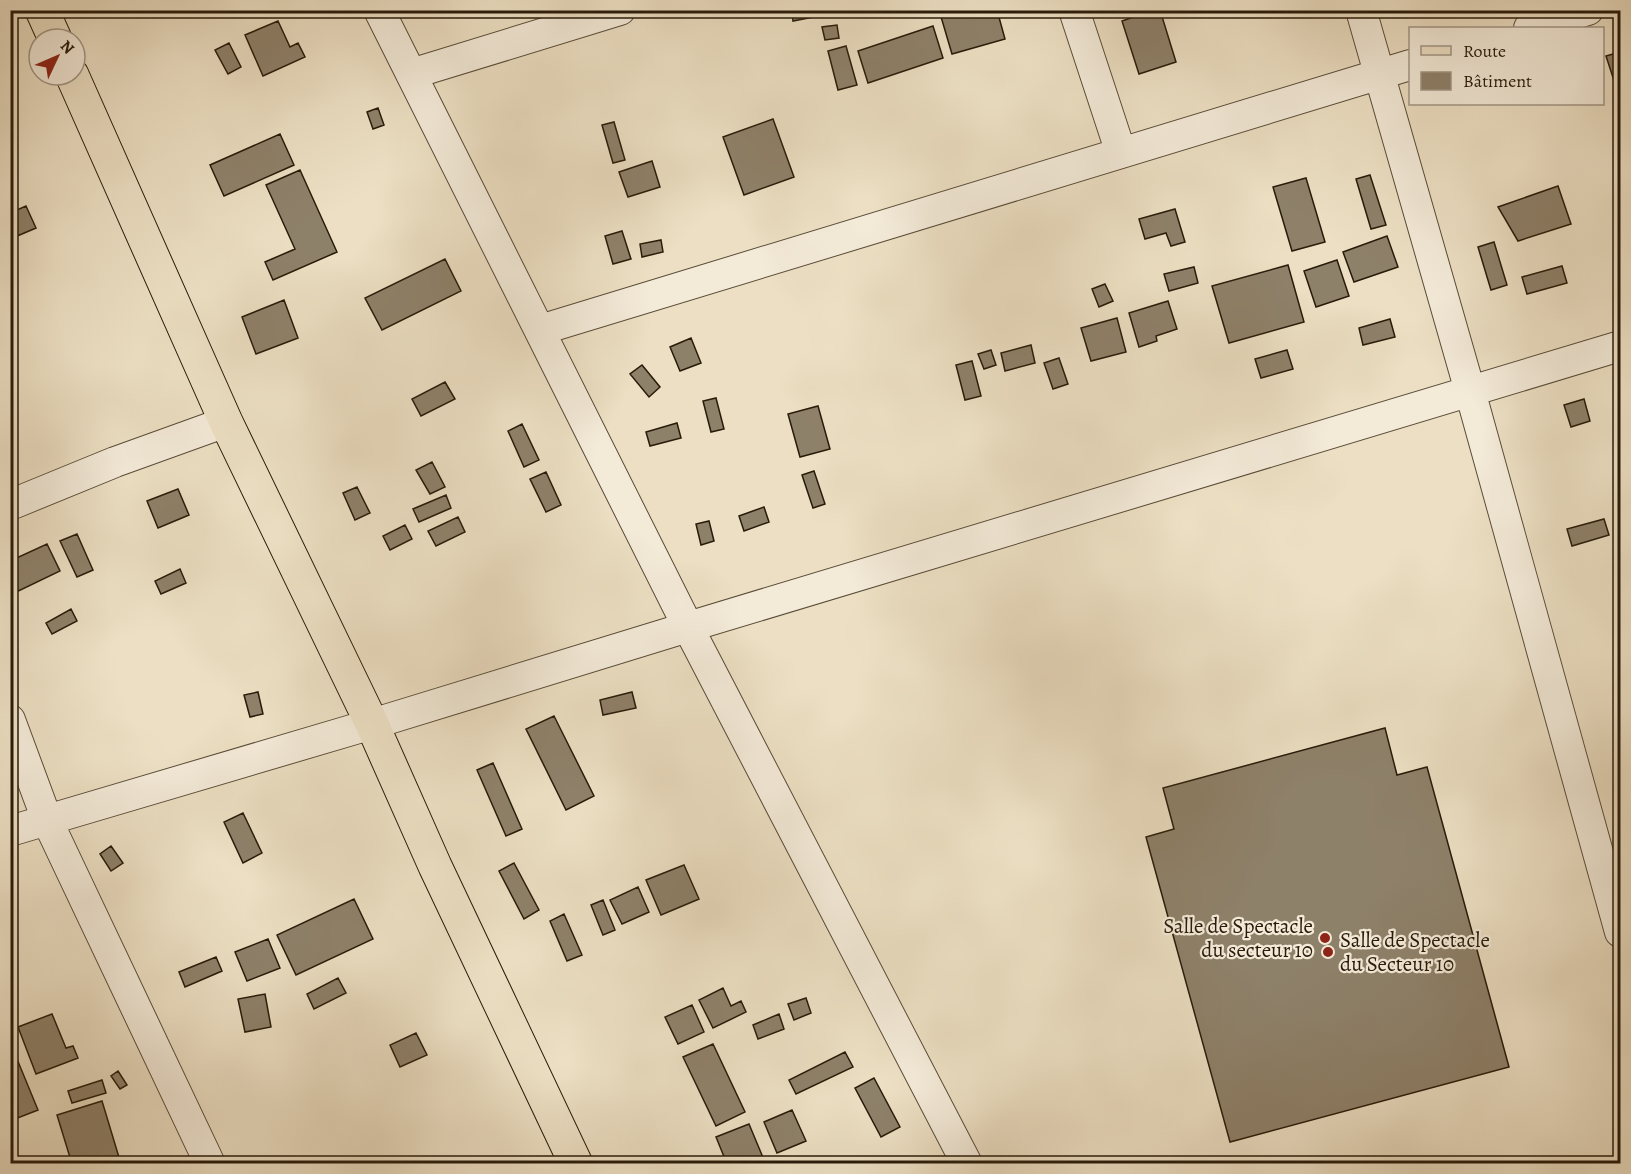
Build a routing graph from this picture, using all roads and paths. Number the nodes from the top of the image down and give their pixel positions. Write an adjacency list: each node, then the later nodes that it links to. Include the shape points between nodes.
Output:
1 (42, 10): 7 (main road)
2 (379, 10): 10 (street)
3 (620, 10): 10 (street)
4 (1074, 10): 13 (street)
5 (1361, 10): 11 (street)
6 (1588, 10): 8 (street)
7 (50, 27)
8 (1532, 27)
9 (1409, 65): 11 (street)
10 (411, 74): 14 (street)
11 (1380, 74): 13 (street); 16 (street)
12 (77, 87): 17 (main road)
13 (1121, 153): 14 (street)
14 (540, 330): 19 (street)
15 (1620, 346): 16 (street)
16 (1470, 391): 19 (street); 24 (street)
17 (226, 422): 18 (street); 21 (main road)
18 (10, 505)
19 (688, 627): 21 (street); 27 (street)
20 (10, 720): 22 (street)
21 (372, 724): 22 (street); 26 (main road)
22 (47, 820): 23 (street); 25 (street)
23 (10, 831)
24 (1620, 932)
25 (210, 1164)
26 (576, 1164)
27 (967, 1164)

